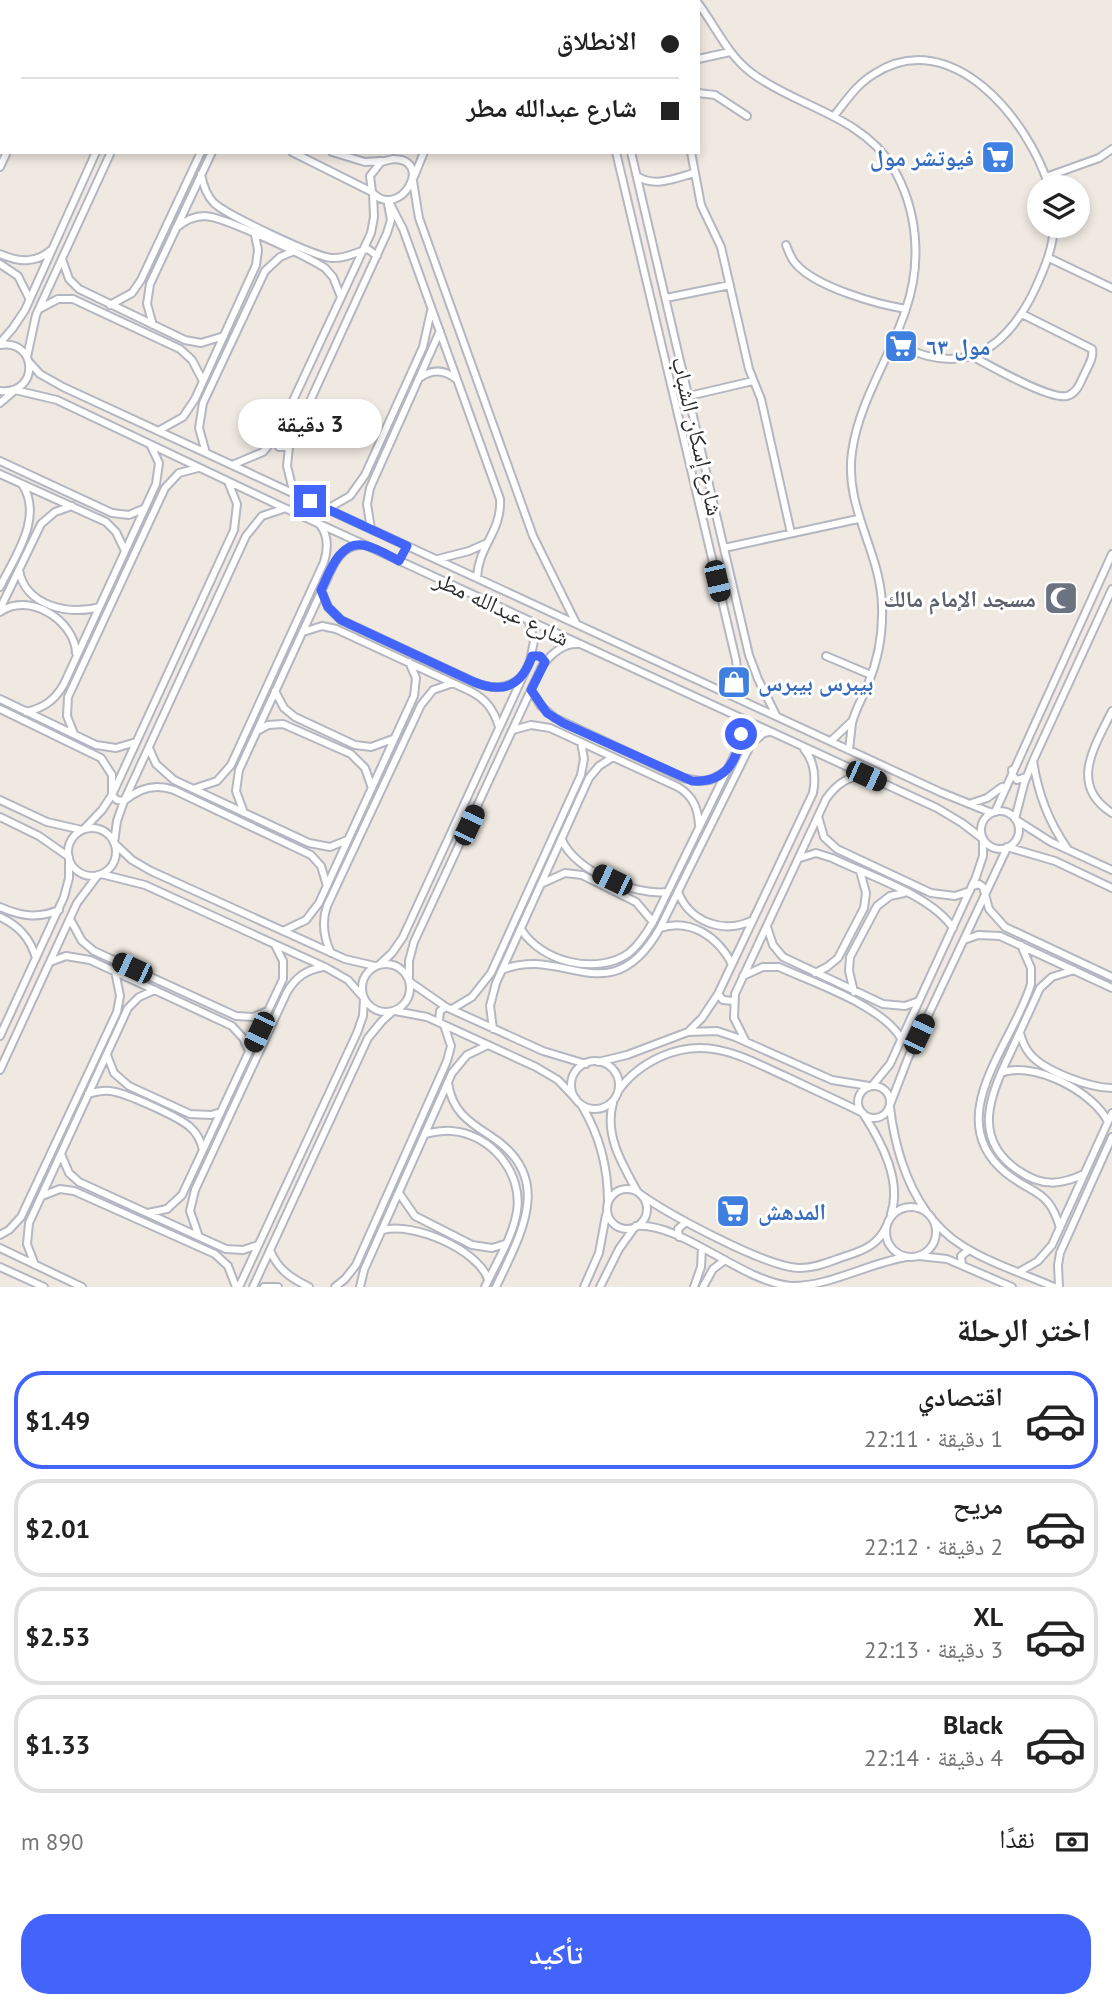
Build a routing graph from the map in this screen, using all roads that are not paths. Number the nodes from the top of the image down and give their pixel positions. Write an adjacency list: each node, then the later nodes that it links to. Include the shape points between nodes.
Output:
1 (700, 7): 2 (street)
2 (730, 52): 3 (street); 6 (street, via 761,80)
3 (700, 60)
4 (700, 95): 5 (street, via 715,95)
5 (747, 116)
6 (834, 117): 22 (street, via 874,73 905,61 937,62 975,81 1009,113 1030,142); 59 (street, via 883,153 906,194 915,250)
7 (1112, 149): 23 (street)
8 (95, 154): 34 (street)
9 (110, 154): 41 (street)
10 (204, 154): 21 (street)
11 (204, 154): 48 (street)
12 (296, 154): 26 (street)
13 (339, 154): 19 (street, via 365,162)
14 (399, 154): 19 (street)
15 (423, 154): 25 (street)
16 (616, 154): 67 (street, شارع إسكان الشباب)
17 (632, 154): 24 (street, شارع إسكان الشباب)
18 (691, 154): 20 (street)
19 (390, 159): 25 (street, via 404,160); 26 (street, via 370,176)
20 (694, 173): 24 (street, via 656,182); 50 (street, via 701,205 719,239)
21 (201, 174): 28 (street, via 206,193); 30 (street)
22 (1045, 175)
23 (1052, 175)
24 (637, 176): 54 (street, شارع إسكان الشباب)
25 (413, 180): 27 (street, via 402,194); 144 (street, via 419,218 518,497 540,554)
26 (372, 193): 27 (street); 35 (street, via 373,225)
27 (387, 200): 39 (street, via 391,220); 58 (street, via 400,221)
28 (224, 210): 29 (street); 38 (street)
29 (220, 219): 30 (street, via 198,216); 31 (street)
30 (176, 228): 49 (street)
31 (255, 235): 36 (street); 46 (street)
32 (1052, 238): 40 (street)
33 (786, 245): 59 (street, via 797,265 813,276 855,296)
34 (52, 249): 42 (street, via 36,260); 55 (street)
35 (363, 250): 38 (street, via 341,258); 39 (street); 53 (street)
36 (292, 252): 43 (street); 47 (street, via 274,261)
37 (0, 254): 42 (street)
38 (318, 254): 43 (street)
39 (377, 256): 91 (street)
40 (1049, 258): 51 (street); 62 (street)
41 (62, 259): 52 (street, via 69,279); 61 (street)
42 (16, 260): 45 (street)
43 (314, 262): 53 (street, via 329,272)
44 (0, 264): 45 (street)
45 (11, 270): 55 (street, via 23,283)
46 (254, 272): 47 (street); 66 (street)
47 (262, 276): 87 (street)
48 (141, 280): 49 (street, via 145,286); 57 (street, via 132,293)
49 (150, 284): 63 (street, via 147,304)
50 (730, 285): 54 (street); 79 (street)
51 (1112, 288)
52 (84, 293): 56 (street, via 78,296); 57 (street)
53 (341, 297): 89 (street)
54 (666, 298): 65 (street, شارع إسكان الشباب)
55 (29, 300): 60 (street)
56 (80, 302): 61 (street, via 58,299); 71 (street)
57 (110, 305): 63 (street)
58 (432, 309): 64 (street); 73 (street)
59 (906, 309): 69 (street)
60 (25, 310): 61 (street, via 28,317); 70 (street)
61 (38, 312): 74 (street)
62 (1022, 314): 72 (street, via 998,342); 72 (street, via 1092,349 1090,363 1072,394 1059,396 1039,389)
63 (153, 325): 68 (street)
64 (440, 331): 75 (street); 78 (street)
65 (674, 334): 67 (street); 83 (street, شارع إسكان الشباب)
66 (224, 336): 68 (street, via 201,344); 77 (street)
67 (659, 337): 138 (street, شارع إسكان الشباب)
68 (185, 340): 71 (street, via 186,346)
69 (892, 342): 72 (street, via 939,358); 110 (street, via 866,401 852,452)
70 (0, 344): 74 (street, شارع عبدالله مطر, via 18,347)
71 (180, 349): 77 (street)
72 (970, 355)
73 (419, 357): 75 (street); 99 (street)
74 (28, 360): 80 (street, شارع عبدالله مطر, via 46,379); 81 (street, via 26,381)
75 (427, 361): 76 (street)
76 (420, 377): 78 (street, via 444,372); 102 (street)
77 (203, 381): 84 (street)
78 (458, 381): 118 (street, via 500,499 499,522)
79 (754, 381): 83 (street); 117 (street)
80 (63, 387): 85 (street, via 55,394); 88 (street, شارع عبدالله مطر)
81 (15, 390): 82 (street, شارع عبدالله مطر); 85 (street, شارع عبدالله مطر); 86 (street)
82 (0, 391)
83 (689, 396): 121 (street, شارع إسكان الشباب)
84 (195, 399): 87 (street); 88 (street, via 183,417)
85 (57, 400): 90 (street, شارع عبدالله مطر)
86 (0, 403)
87 (202, 403): 92 (street, via 199,428)
88 (158, 431): 92 (street, شارع عبدالله مطر)
89 (274, 440): 91 (street, via 279,447); 94 (street, via 256,456)
90 (150, 445): 95 (street, شارع عبدالله مطر); 100 (street, via 159,463)
91 (289, 447): 103 (street, via 287,466)
92 (206, 453): 94 (street, شارع عبدالله مطر)
93 (3, 463): 96 (street); 108 (street)
94 (231, 465): 97 (street); 103 (street, شارع عبدالله مطر)
95 (201, 469): 97 (street, شارع عبدالله مطر); 101 (street, via 179,473)
96 (1, 474): 98 (street)
97 (224, 479): 106 (street, شارع عبدالله مطر); 111 (street, via 235,495)
98 (21, 483): 104 (street); 113 (street, via 32,509)
99 (361, 483): 102 (street); 107 (street, via 350,496)
100 (156, 484): 101 (street); 105 (street)
101 (165, 488): 167 (street)
102 (370, 488): 115 (street, via 367,504)
103 (294, 494): 107 (street, شارع عبدالله مطر)
104 (72, 506): 109 (street); 116 (street, via 55,512)
105 (145, 508): 108 (street, via 120,515); 122 (street)
106 (287, 509): 112 (street, شارع عبدالله مطر); 114 (street, via 270,512)
107 (327, 509): 115 (street, شارع عبدالله مطر)
108 (103, 510): 109 (street)
109 (100, 518): 122 (street, via 116,532)
110 (858, 519): 117 (street); 155 (street, via 882,597 880,643)
111 (236, 524): 114 (street); 148 (street)
112 (319, 524): 119 (street, شارع عبدالله مطر); 126 (street, via 327,537)
113 (28, 527): 116 (street); 131 (street)
114 (250, 529): 150 (street)
115 (372, 529): 120 (street, شارع عبدالله مطر)
116 (36, 531): 128 (street)
117 (791, 533): 121 (street)
118 (488, 542): 124 (street); 129 (street)
119 (366, 545): 125 (street, شارع عبدالله مطر); 127 (street, via 350,548)
120 (407, 546): 124 (street, شارع عبدالله مطر); 125 (street)
121 (724, 548): 135 (street, شارع إسكان الشباب)
122 (125, 552): 137 (street)
123 (1112, 554): 130 (street)
124 (437, 559): 129 (street, شارع عبدالله مطر)
125 (399, 561): 143 (street, شارع عبدالله مطر)
126 (324, 562): 127 (street); 159 (street)
127 (332, 566): 132 (street)
128 (19, 568): 134 (street, via 24,584); 140 (street)
129 (477, 578): 144 (street, شارع عبدالله مطر)
130 (1097, 586): 133 (street); 202 (street)
131 (0, 587)
132 (321, 590): 142 (street, via 328,607); 146 (street)
133 (1111, 591): 201 (street)
134 (35, 596): 136 (street); 139 (street)
135 (738, 605): 138 (street); 176 (street, شارع إسكان الشباب, via 753,667)
136 (30, 606): 140 (street); 141 (street)
137 (99, 607): 139 (street); 149 (street)
138 (723, 608): 169 (street, شارع إسكان الشباب)
139 (64, 610): 141 (street)
140 (0, 611)
141 (60, 620): 149 (street, via 73,635)
142 (341, 620): 145 (street); 160 (street)
143 (528, 620): 147 (street, شارع عبدالله مطر); 151 (street, via 533,633)
144 (576, 624): 157 (street, شارع عبدالله مطر)
145 (336, 629): 146 (street, via 322,626); 153 (street)
146 (301, 633): 161 (street)
147 (580, 644): 154 (street, via 565,646); 165 (street, شارع عبدالله مطر)
148 (179, 650): 150 (street); 189 (street)
149 (77, 656): 163 (street)
150 (191, 656): 194 (street)
151 (532, 656): 154 (street); 156 (street)
152 (826, 656): 155 (street)
153 (409, 662): 158 (street); 166 (street, via 416,678)
154 (545, 662): 162 (street)
155 (871, 675): 178 (street)
156 (523, 677): 160 (street, via 508,686); 181 (street)
157 (699, 680): 165 (street); 169 (street, شارع عبدالله مطر)
158 (453, 683): 164 (street); 170 (street, via 433,690)
159 (268, 684): 161 (street); 203 (street)
160 (483, 686): 164 (street)
161 (276, 689): 177 (street, via 280,703); 184 (street)
162 (531, 690): 179 (street, via 547,713); 182 (street)
163 (59, 692): 167 (street); 174 (street, via 45,706)
164 (478, 695): 181 (street, via 492,709)
165 (691, 695): 175 (street, شارع عبدالله مطر)
166 (414, 696): 170 (street); 187 (street)
167 (68, 697): 186 (street, via 67,716)
168 (0, 699): 171 (street)
169 (740, 699): 176 (street, شارع عبدالله مطر)
170 (423, 700): 225 (street)
171 (9, 704): 172 (street); 174 (street)
172 (3, 710): 198 (street)
173 (1112, 711): 229 (street, via 1087,773 1091,792)
174 (26, 712): 186 (street)
175 (737, 716): 185 (street, شارع عبدالله مطر); 195 (street, via 741,727)
176 (777, 716): 188 (street, شارع عبدالله مطر)
177 (295, 717): 180 (street); 192 (street)
178 (852, 721): 188 (street); 196 (street)
179 (563, 723): 183 (street); 206 (street)
180 (291, 726): 184 (street, via 276,723); 199 (street)
181 (499, 727): 233 (street)
182 (513, 730): 183 (street, via 541,726); 235 (street)
183 (560, 731): 190 (street)
184 (256, 732): 207 (street)
185 (770, 732): 193 (street, شارع عبدالله مطر); 197 (street, via 757,738)
186 (74, 734): 191 (street)
187 (395, 738): 192 (street, via 380,745); 215 (street)
188 (831, 741): 196 (street, شارع عبدالله مطر)
189 (136, 742): 191 (street, via 116,748); 219 (street)
190 (581, 742): 200 (street); 205 (street)
191 (96, 745): 198 (street)
192 (355, 746): 199 (street)
193 (803, 747): 208 (street, شارع عبدالله مطر); 217 (street, via 813,763)
194 (149, 748): 211 (street, via 156,764); 222 (street)
195 (738, 748): 197 (street); 204 (street)
196 (849, 750): 218 (street, شارع عبدالله مطر)
197 (747, 752): 259 (street)
198 (93, 753): 219 (street, via 108,766)
199 (351, 754): 215 (street, via 365,768)
200 (613, 757): 210 (street); 212 (street)
201 (1033, 761): 209 (street); 246 (street, via 1042,801)
202 (1013, 770): 209 (street, via 1017,780); 213 (street)
203 (228, 771): 207 (street); 216 (street, via 217,781)
204 (727, 771): 206 (street, via 701,782); 236 (street)
205 (581, 775): 210 (street); 325 (street)
206 (674, 775): 212 (street)
207 (237, 776): 228 (street, via 237,798)
208 (866, 776): 220 (street, via 839,784); 226 (street, شارع عبدالله مطر)
209 (1026, 777): 234 (street)
210 (589, 778): 240 (street)
211 (174, 780): 214 (street); 216 (street)
212 (669, 783): 236 (street, via 691,797)
213 (1006, 784): 224 (street); 227 (street)
214 (169, 788): 222 (street, via 146,788); 247 (street)
215 (372, 788): 223 (street)
216 (193, 789): 228 (street)
217 (813, 793): 220 (street); 265 (street)
218 (943, 793): 224 (street, شارع عبدالله مطر); 226 (street)
219 (112, 795): 222 (street); 237 (street)
220 (827, 799): 230 (street)
221 (0, 800): 232 (street)
222 (124, 801): 242 (street)
223 (366, 802): 225 (street); 239 (street)
224 (972, 803): 227 (street, شارع عبدالله مطر)
225 (374, 805): 281 (street)
226 (937, 808): 241 (street, شارع عبدالله مطر)
227 (993, 812): 234 (street, via 1006,812); 241 (street, via 982,822)
228 (244, 813): 243 (street)
229 (1112, 813)
230 (818, 816): 244 (street, via 824,837); 250 (street)
231 (0, 817): 238 (street)
232 (38, 818): 237 (street); 238 (street, via 38,827)
233 (457, 820): 235 (street); 298 (street)
234 (1015, 820): 245 (street, via 1018,834); 246 (street)
235 (469, 825): 300 (street)
236 (699, 828): 256 (street)
237 (83, 830): 242 (street, via 102,830); 249 (street, via 72,839)
238 (31, 831): 249 (street)
239 (349, 839): 243 (street, via 337,846); 262 (street)
240 (562, 839): 252 (street, via 573,858); 260 (street)
241 (983, 840): 245 (street, via 994,848); 266 (street, via 983,856)
242 (115, 844): 254 (street); 257 (street, via 114,862)
243 (316, 846): 247 (street)
244 (833, 847): 248 (street); 270 (street)
245 (1007, 847): 251 (street); 271 (street)
246 (1064, 848): 251 (street, via 1054,854); 253 (street)
247 (311, 855): 262 (street, via 321,866)
248 (828, 857): 250 (street, via 809,854); 255 (street)
249 (69, 858): 257 (street, via 81,873); 273 (street)
250 (798, 859): 272 (street)
251 (1055, 862): 263 (street)
252 (586, 867): 258 (street); 264 (street)
253 (1112, 870)
254 (151, 871): 261 (street); 295 (street)
255 (860, 871): 269 (street); 279 (street, via 866,893)
256 (677, 873): 259 (street); 267 (street)
257 (100, 874): 261 (street); 276 (street)
258 (582, 875): 260 (street, via 556,875); 274 (street)
259 (686, 877): 268 (street)
260 (542, 884): 294 (street)
261 (145, 885): 301 (street)
262 (327, 886): 278 (street)
263 (1112, 888)
264 (632, 889): 267 (street, via 649,894); 274 (street)
265 (768, 889): 272 (street); 286 (street)
266 (971, 889): 270 (street, via 955,896); 271 (street, via 981,885); 293 (street)
267 (667, 892): 288 (street)
268 (678, 892): 289 (street, via 688,909); 292 (street)
269 (906, 892): 275 (street); 282 (street, via 890,896)
270 (931, 893): 275 (street)
271 (985, 893): 291 (street, via 989,909); 299 (street)
272 (781, 895): 290 (street)
273 (64, 897): 276 (street); 280 (street)
274 (628, 898): 288 (street)
275 (927, 902): 293 (street)
276 (77, 903): 285 (street)
277 (0, 907): 283 (street)
278 (317, 907): 281 (street); 295 (street, via 306,920)
279 (864, 908): 282 (street); 305 (street)
280 (59, 910): 283 (street, via 32,916); 310 (street)
281 (326, 911): 306 (street, via 324,932)
282 (873, 912): 309 (street)
283 (14, 913): 287 (street)
284 (0, 917): 287 (street)
285 (70, 919): 311 (street, via 88,946); 312 (street)
286 (751, 921): 289 (street, via 734,927); 313 (street)
287 (10, 922): 310 (street, via 30,941)
288 (653, 922): 302 (street)
289 (707, 922): 296 (street)
290 (767, 926): 308 (street); 323 (street)
291 (1005, 927): 297 (street); 324 (street)
292 (660, 928): 296 (street, via 676,925); 304 (street)
293 (953, 928): 339 (street)
294 (521, 929): 307 (street, via 537,948); 319 (street)
295 (283, 931): 306 (street)
296 (702, 931): 313 (street, via 720,945)
297 (1000, 936): 299 (street); 303 (street)
298 (402, 937): 300 (street); 315 (street)
299 (964, 940): 366 (street)
300 (414, 942): 326 (street)
301 (275, 945): 317 (street); 329 (street, via 284,970)
302 (638, 945): 304 (street); 307 (street, via 602,964)
303 (1021, 945): 320 (street); 334 (street, via 1031,968)
304 (645, 950): 314 (street, via 626,965 604,973)
305 (842, 952): 309 (street); 322 (street)
306 (333, 954): 315 (street); 317 (street, via 333,965)
307 (551, 955): 314 (street)
308 (783, 957): 318 (street); 322 (street)
309 (850, 957): 333 (street)
310 (36, 958): 354 (street)
311 (110, 958): 316 (street); 342 (street)
312 (50, 962): 316 (street, via 74,956); 373 (street)
313 (732, 964): 335 (street)
314 (548, 965): 319 (street, via 529,962)
315 (377, 966): 326 (street, via 397,966); 337 (street, via 362,983)
316 (107, 967): 321 (street)
317 (325, 967): 332 (street, via 298,977); 337 (street, via 348,980)
318 (779, 967): 323 (street, via 763,967); 346 (street)
319 (502, 970): 327 (street)
320 (1074, 970): 328 (street); 336 (street, via 1052,977)
321 (115, 971): 331 (street); 345 (street, via 120,996)
322 (815, 972): 333 (street)
323 (743, 976): 338 (street)
324 (1109, 976): 328 (street)
325 (487, 979): 327 (street); 341 (street, via 472,997)
326 (409, 981): 341 (street); 344 (street, via 408,999)
327 (496, 983): 350 (street, via 490,1006)
328 (1103, 984): 330 (street)
329 (279, 988): 332 (street); 343 (street)
330 (1112, 988)
331 (155, 990): 347 (street, via 133,1002); 348 (street)
332 (287, 992): 422 (street)
333 (855, 992): 340 (street)
334 (1029, 992): 336 (street); 399 (street, via 983,1089)
335 (718, 994): 338 (street, via 723,1000); 351 (street)
336 (1037, 995): 353 (street)
337 (364, 998): 344 (street, via 380,1012); 352 (street)
338 (733, 1000): 357 (street, via 734,1018)
339 (919, 1001): 340 (street, via 905,1006); 356 (street)
340 (883, 1004): 346 (street)
341 (449, 1008): 349 (street, via 440,1011); 350 (street)
342 (218, 1009): 343 (street, via 245,1017); 348 (street)
343 (268, 1011): 361 (street)
344 (394, 1011): 349 (street); 355 (street)
345 (117, 1012): 347 (street); 424 (street)
346 (878, 1014): 356 (street)
347 (125, 1015): 363 (street)
348 (215, 1018): 361 (street, via 238,1031)
349 (442, 1024): 358 (street); 367 (street, via 451,1046)
350 (493, 1028): 360 (street)
351 (688, 1032): 357 (street, via 717,1031); 359 (street)
352 (357, 1033): 355 (street); 407 (street)
353 (1020, 1033): 370 (street, via 1030,1054); 375 (street)
354 (0, 1036)
355 (369, 1038): 409 (street)
356 (902, 1040): 362 (street)
357 (746, 1042): 364 (street)
358 (488, 1045): 371 (street, via 473,1050); 372 (street)
359 (651, 1046): 365 (street); 368 (street)
360 (543, 1051): 369 (street); 372 (street)
361 (249, 1052): 392 (street)
362 (896, 1053): 366 (street); 381 (street)
363 (107, 1054): 380 (street, via 114,1073); 386 (street)
364 (775, 1056): 374 (street); 377 (street)
365 (657, 1058): 374 (street, via 680,1049 705,1047); 383 (street, via 634,1072)
366 (908, 1058): 390 (street)
367 (447, 1061): 371 (street); 411 (street)
368 (598, 1062): 369 (street); 383 (street, via 617,1075)
369 (586, 1064): 389 (street, via 574,1075 572,1091)
370 (1045, 1065): 376 (street); 379 (street)
371 (456, 1066): 378 (street)
372 (536, 1067): 389 (street, via 558,1080)
373 (0, 1069)
374 (769, 1069): 384 (street)
375 (1001, 1073): 376 (street, via 1023,1068); 398 (street, via 990,1101)
376 (1042, 1074): 385 (street)
377 (825, 1077): 381 (street); 384 (street)
378 (448, 1082): 396 (street, via 456,1109); 401 (street)
379 (1085, 1084): 382 (street); 385 (street)
380 (129, 1086): 387 (street); 391 (street)
381 (871, 1086): 390 (street, via 886,1091); 394 (street, via 859,1096)
382 (1112, 1088)
383 (619, 1090): 388 (street)
384 (818, 1092): 394 (street)
385 (1081, 1092): 397 (street, via 1095,1102)
386 (88, 1094): 387 (street); 406 (street)
387 (125, 1095): 395 (street)
388 (613, 1101): 389 (street, via 594,1109); 403 (street, via 610,1127)
389 (578, 1102): 405 (street)
390 (890, 1106): 394 (street, via 879,1117); 408 (street)
391 (181, 1110): 392 (street, via 201,1116); 395 (street)
392 (221, 1112): 404 (street)
393 (1112, 1113): 397 (street)
394 (864, 1114): 410 (street)
395 (177, 1118): 404 (street, via 197,1134)
396 (469, 1122): 400 (street); 475 (street, via 510,1152 526,1184 525,1222)
397 (1108, 1122): 412 (street)
398 (990, 1130): 399 (street); 414 (street, via 1010,1164)
399 (981, 1132): 416 (street, via 996,1163)
400 (464, 1133): 401 (street); 441 (street, via 496,1152 515,1182 518,1208)
401 (425, 1134): 413 (street)
402 (1112, 1137): 440 (street)
403 (616, 1148): 405 (street); 419 (street)
404 (203, 1150): 420 (street)
405 (603, 1153): 423 (street)
406 (61, 1154): 415 (street, via 69,1173); 421 (street)
407 (298, 1159): 409 (street); 442 (street)
408 (902, 1160): 410 (street); 426 (street)
409 (310, 1164): 447 (street)
410 (888, 1165): 428 (street, via 895,1190)
411 (397, 1172): 413 (street); 456 (street)
412 (1084, 1174): 414 (street, via 1060,1184); 436 (street)
413 (407, 1176): 418 (street)
414 (1037, 1180): 416 (street)
415 (79, 1182): 417 (street); 425 (street)
416 (1032, 1188): 436 (street, via 1048,1201)
417 (74, 1191): 421 (street, via 60,1189); 449 (street)
418 (399, 1193): 430 (street, via 408,1209); 434 (street)
419 (639, 1194): 423 (street, via 620,1191); 431 (street); 433 (street, via 646,1211)
420 (183, 1195): 422 (street); 425 (street, via 172,1206)
421 (41, 1197): 427 (street)
422 (191, 1199): 438 (street, via 191,1216)
423 (607, 1206): 433 (street, via 616,1226); 457 (street)
424 (25, 1210): 427 (street); 437 (street, via 16,1225)
425 (148, 1213): 438 (street)
426 (927, 1213): 428 (street, via 904,1208); 429 (street)
427 (33, 1214): 455 (street, via 26,1234)
428 (890, 1218): 432 (street)
429 (933, 1219): 448 (street); 452 (street, via 933,1243)
430 (423, 1221): 435 (street); 443 (street)
431 (685, 1222): 439 (street, via 678,1229); 454 (street, via 792,1268)
432 (887, 1225): 451 (street, via 888,1241); 454 (street)
433 (636, 1227): 439 (street, via 655,1227); 461 (street)
434 (383, 1230): 435 (street, via 405,1227); 460 (street)
435 (419, 1231): 450 (street)
436 (1058, 1232): 440 (street); 462 (street, via 1038,1261)
437 (0, 1235)
438 (199, 1237): 444 (street)
439 (679, 1237): 446 (street)
440 (1066, 1240): 482 (street)
441 (505, 1244): 443 (street, via 492,1248); 464 (street)
442 (258, 1245): 444 (street, via 234,1250); 468 (street)
443 (472, 1245): 450 (street)
444 (219, 1246): 449 (street)
445 (0, 1248): 455 (street)
446 (702, 1248): 453 (street); 478 (street)
447 (270, 1250): 469 (street); 472 (street, via 290,1281)
448 (969, 1250): 458 (street, via 961,1256); 462 (street)
449 (215, 1254): 468 (street, via 228,1266)
450 (467, 1254): 464 (street, via 482,1268)
451 (906, 1257): 452 (street); 454 (street)
452 (914, 1257): 458 (street)
453 (725, 1260): 463 (street); 479 (street)
454 (861, 1260): 465 (street)
455 (36, 1265): 467 (street)
456 (356, 1265): 460 (street); 473 (street)
457 (594, 1265): 461 (street); 476 (street)
458 (962, 1265): 481 (street)
459 (0, 1267): 466 (street)
460 (365, 1270): 474 (street)
461 (607, 1270): 477 (street)
462 (1019, 1272): 482 (street)
463 (760, 1277): 465 (street, via 789,1286); 480 (street)
464 (487, 1284)
465 (818, 1285)
466 (44, 1287)
467 (82, 1287)
468 (238, 1287)
469 (253, 1287)
470 (264, 1287): 471 (street)
471 (278, 1287)
472 (309, 1287)
473 (335, 1287)
474 (360, 1287)
475 (495, 1287)
476 (584, 1287)
477 (600, 1287)
478 (694, 1287)
479 (703, 1287)
480 (766, 1287)
481 (1012, 1287)
482 (1057, 1287)

